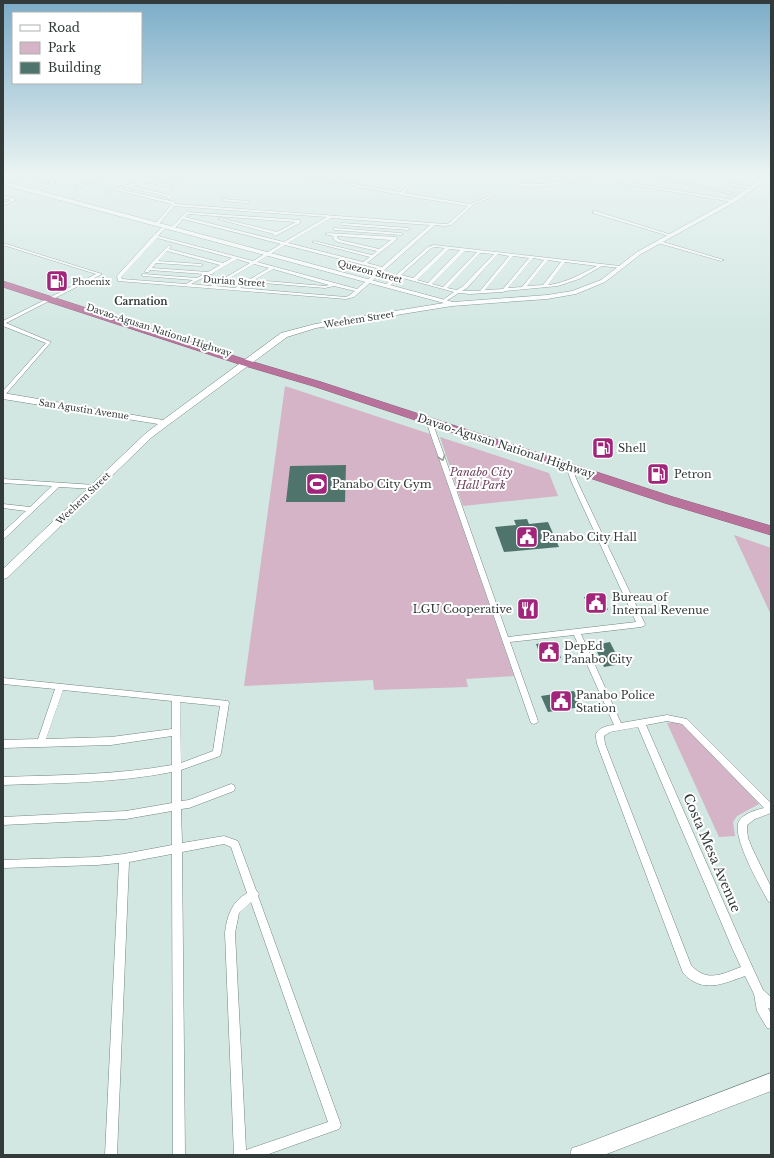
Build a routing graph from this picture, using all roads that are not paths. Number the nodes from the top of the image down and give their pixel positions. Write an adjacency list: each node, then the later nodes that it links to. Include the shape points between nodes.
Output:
1 (163, 228): 18 (street)
2 (173, 228): 32 (street, Quezon Street)
3 (221, 228): 20 (street)
4 (256, 228): 13 (street)
5 (288, 228): 13 (street)
6 (312, 228): 25 (street)
7 (396, 228): 12 (street)
8 (430, 228): 50 (street)
9 (647, 228): 17 (street)
10 (683, 228): 17 (street, Weehem Street)
11 (335, 229): 14 (street); 15 (street)
12 (408, 229): 15 (street)
13 (278, 234): 20 (street)
14 (327, 234): 16 (street); 22 (street)
15 (401, 234): 19 (street)
16 (335, 235): 19 (street); 30 (street, via 335,239 339,241)
17 (670, 235): 23 (street, Weehem Street)
18 (155, 236): 21 (street); 59 (street, Durian Street, via 119,278 121,281)
19 (395, 239): 30 (street)
20 (268, 240): 25 (street)
21 (172, 241): 28 (street); 36 (street)
22 (314, 242): 26 (street); 35 (street)
23 (659, 242): 39 (street); 47 (street, Weehem Street)
24 (3, 244): 74 (street, via 100,274)
25 (286, 244): 26 (street); 32 (street)
26 (304, 248): 43 (street)
27 (448, 248): 29 (street); 53 (street, via 431,247); 57 (street)
28 (166, 249): 41 (street); 45 (street)
29 (463, 250): 31 (street); 62 (street)
30 (381, 251): 35 (street)
31 (479, 252): 33 (street); 67 (street)
32 (270, 254): 42 (street); 56 (street, Quezon Street)
33 (496, 254): 34 (street); 72 (street)
34 (512, 256): 37 (street); 73 (street)
35 (374, 257): 43 (street)
36 (236, 258): 42 (street); 45 (street)
37 (530, 258): 38 (street); 70 (street)
38 (547, 259): 40 (street); 69 (street)
39 (722, 260)
40 (564, 261): 46 (street); 65 (street)
41 (154, 262): 44 (street); 49 (street)
42 (254, 262): 48 (street); 66 (street)
43 (364, 264): 50 (street)
44 (201, 265)
45 (224, 265): 51 (street)
46 (601, 265): 47 (street); 65 (street, via 565,283)
47 (620, 267): 75 (street, Weehem Street, via 603,281 574,293 547,297)
48 (272, 268): 58 (street); 61 (street)
49 (149, 269): 51 (street); 52 (street)
50 (384, 269): 56 (street)
51 (211, 273): 55 (street)
52 (143, 275): 55 (street); 59 (street)
53 (399, 276): 57 (street); 63 (street)
54 (3, 278): 74 (highway, Davao-Agusan National Highway)
55 (200, 279): 64 (street)
56 (370, 280): 63 (street, Quezon Street); 71 (street)
57 (414, 280): 62 (street)
58 (249, 281): 61 (street, via 325,287); 68 (street)
59 (138, 282): 64 (street, Durian Street)
60 (3, 284): 74 (highway, Davao-Agusan National Highway)
61 (334, 284): 71 (street)
62 (429, 284): 67 (street)
63 (388, 285): 75 (street, Quezon Street)
64 (187, 286): 66 (street, Durian Street)
65 (544, 287): 69 (street)
66 (212, 288): 68 (street, Durian Street)
67 (444, 288): 72 (street)
68 (236, 289): 71 (street, Durian Street, via 346,298)
69 (522, 289): 70 (street)
70 (503, 290): 73 (street)
71 (358, 291)
72 (458, 292): 73 (street); 75 (street)
73 (481, 292)
74 (46, 295): 76 (street); 77 (highway, Davao-Agusan National Highway)
75 (449, 302): 77 (street, Weehem Street, via 300,329 279,337)
76 (3, 324): 78 (street, via 49,343)
77 (248, 361): 79 (highway, Davao-Agusan National Highway); 80 (street, Weehem Street)
78 (3, 395): 80 (street, San Agustin Avenue)
79 (429, 421): 81 (highway, Davao-Agusan National Highway); 93 (street, one-way to 93)
80 (165, 423): 84 (street, Weehem Street)
81 (569, 467): 87 (highway, Davao-Agusan National Highway); 92 (street, via 574,483 641,624)
82 (3, 481): 83 (street)
83 (58, 484): 84 (street); 86 (street)
84 (95, 487): 91 (street, Weehem Street)
85 (3, 506): 86 (street)
86 (32, 509): 89 (street)
87 (698, 509): 88 (highway, Davao-Agusan National Highway); 90 (highway, Davao-Agusan National Highway, via 708,515)
88 (771, 531)
89 (5, 532)
90 (771, 536)
91 (3, 575)
92 (576, 632): 93 (street); 99 (street)
93 (506, 640): 97 (street)
94 (3, 681): 95 (street)
95 (60, 687): 96 (street); 101 (street)
96 (176, 698): 100 (street); 103 (street, via 225,703 217,754)
97 (534, 721)
98 (641, 723): 99 (street); 107 (street, via 667,718 684,721); 114 (street, Costa Mesa Avenue)
99 (619, 727): 114 (street, via 603,731 600,734 601,744 687,969 698,980 705,981 713,981)
100 (176, 732): 101 (street, via 111,741); 103 (street)
101 (41, 743): 102 (street)
102 (3, 744)
103 (176, 768): 104 (street, via 124,776); 106 (street)
104 (3, 781)
105 (231, 788): 106 (street, via 200,801)
106 (176, 807): 108 (street, via 103,817); 109 (street)
107 (771, 809): 113 (street, via 744,822 741,828 745,843)
108 (3, 821)
109 (177, 849): 110 (street); 112 (street, via 230,841 238,849); 120 (street)
110 (124, 858): 111 (street); 119 (street)
111 (3, 864)
112 (254, 894): 121 (street, via 241,901 235,908 230,933); 122 (street, via 335,1125)
113 (771, 898)
114 (747, 970): 115 (street, Costa Mesa Avenue)
115 (759, 994): 116 (street, Costa Mesa Avenue); 117 (street, Costa Mesa Avenue, via 761,1007)
116 (771, 1004)
117 (771, 1024)
118 (771, 1082): 123 (street)
119 (111, 1155)
120 (179, 1155)
121 (240, 1155)
122 (249, 1155)
123 (579, 1155)

